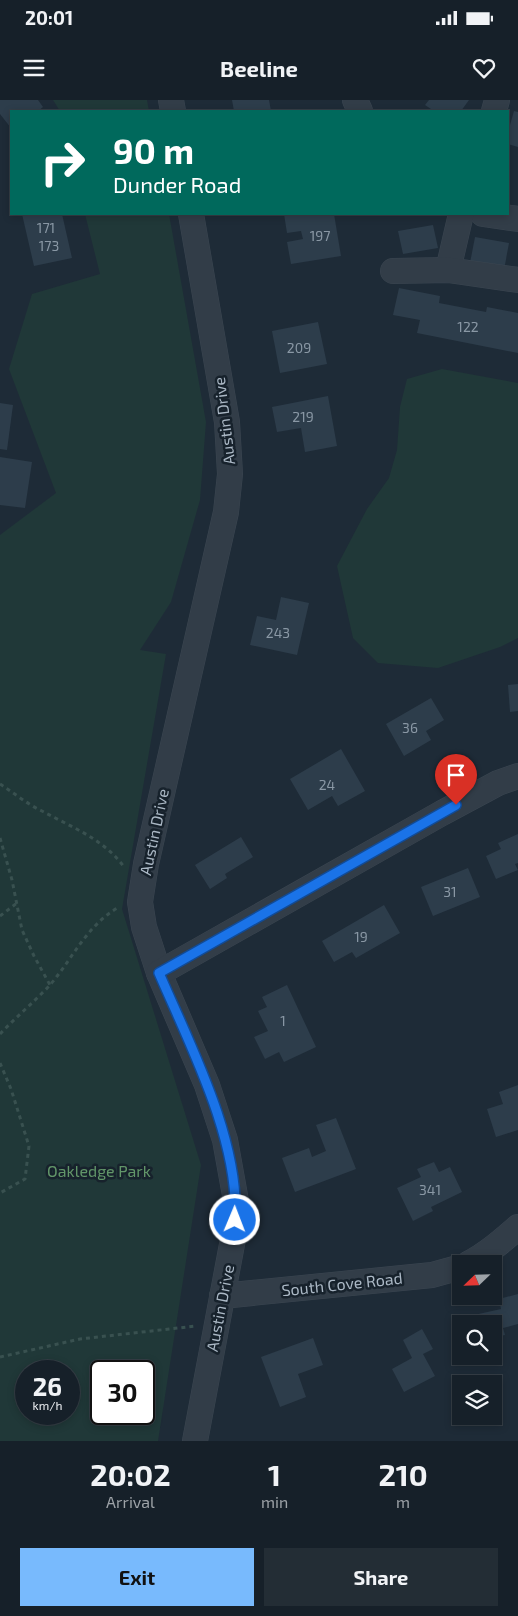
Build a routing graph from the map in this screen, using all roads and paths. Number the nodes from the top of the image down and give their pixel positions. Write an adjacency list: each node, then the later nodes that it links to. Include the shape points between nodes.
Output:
1 (191, 215): 15 (street, Austin Drive, via 227,422 230,474 226,512 140,902 144,927)
2 (461, 215): 5 (street)
3 (490, 215): 4 (street)
4 (518, 219)
5 (448, 270): 6 (street); 7 (street)
6 (393, 271)
7 (518, 280)
8 (518, 776): 15 (street, via 442,813)
9 (0, 784): 11 (path, via 40,811 88,835 124,865)
10 (0, 838): 12 (path)
11 (126, 873)
12 (17, 903): 14 (path); 16 (path, via 22,930)
13 (124, 904): 16 (path, via 102,918)
14 (0, 916)
15 (159, 973): 23 (street, Austin Drive, via 207,1085 225,1140 234,1185 233,1239)
16 (50, 984): 17 (path)
17 (0, 1034)
18 (0, 1063): 19 (path, via 29,1146 25,1179)
19 (0, 1193)
20 (518, 1226): 21 (street)
21 (483, 1255)
22 (452, 1269): 23 (street, South Cove Road, via 432,1275)
23 (222, 1296): 24 (street, Austin Drive)
24 (217, 1324): 25 (path, via 80,1339); 26 (street, Austin Drive)
25 (0, 1356)
26 (195, 1441)

